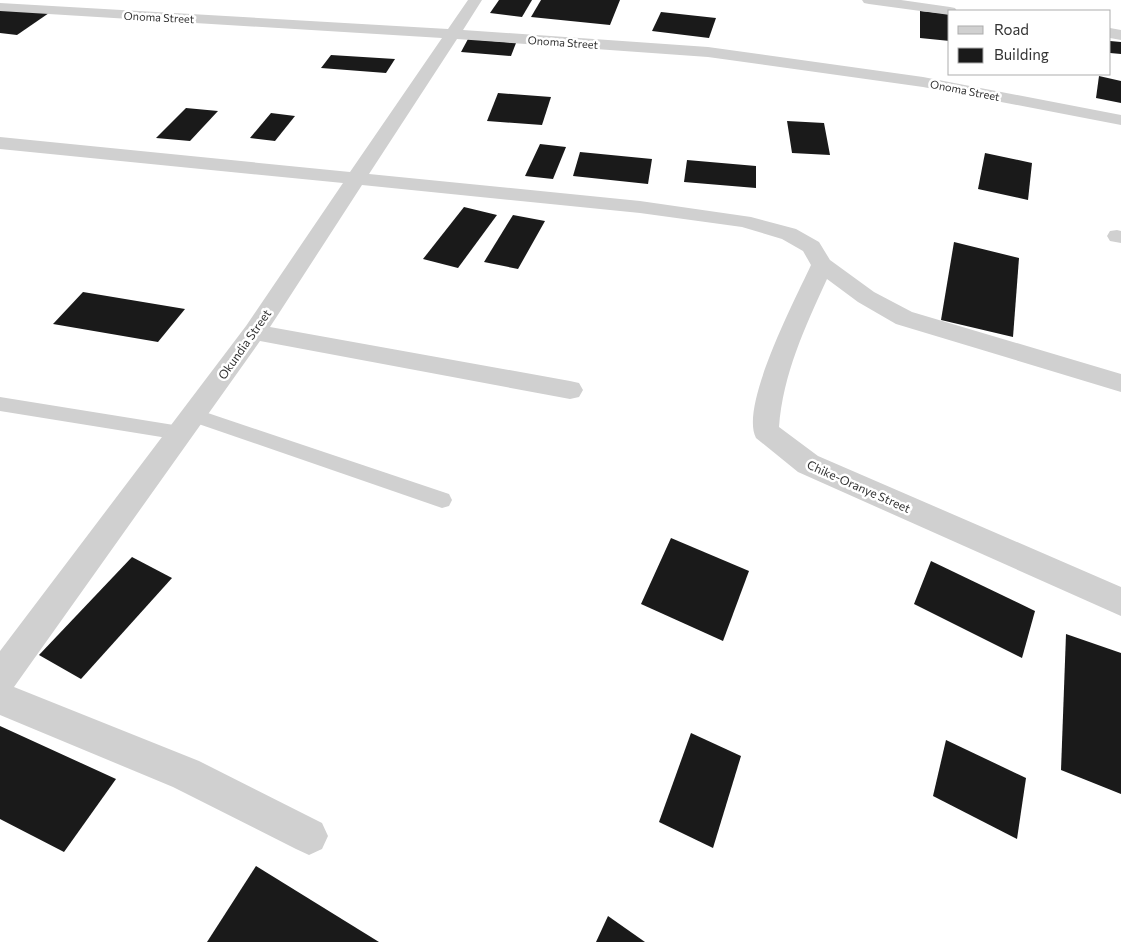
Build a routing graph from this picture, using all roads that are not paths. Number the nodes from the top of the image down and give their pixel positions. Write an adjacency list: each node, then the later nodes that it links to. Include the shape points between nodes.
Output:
1 (475, 0): 5 (street, Okundia Street)
2 (869, 0): 4 (street)
3 (0, 7): 5 (street, Onoma Street)
4 (948, 11)
5 (452, 34): 6 (street, Onoma Street, via 708,52 923,82); 10 (street, Okundia Street)
6 (1121, 120)
7 (0, 143): 8 (street)
8 (26, 144): 9 (street); 10 (street)
9 (0, 159)
10 (356, 179): 11 (street, via 640,207 744,221 789,234 811,248); 12 (street, Okundia Street)
11 (822, 265): 13 (street, via 866,297 904,318); 18 (street, Chike-Oranye Street, via 776,372 766,409 765,431 808,464)
12 (254, 332): 14 (street); 16 (street, Okundia Street)
13 (1121, 383)
14 (570, 390)
15 (0, 404): 16 (lane)
16 (187, 424): 17 (lane); 19 (street, Okundia Street)
17 (442, 500)
18 (1121, 602)
19 (0, 678)
20 (0, 698): 21 (street, via 186,774)
21 (309, 836)

